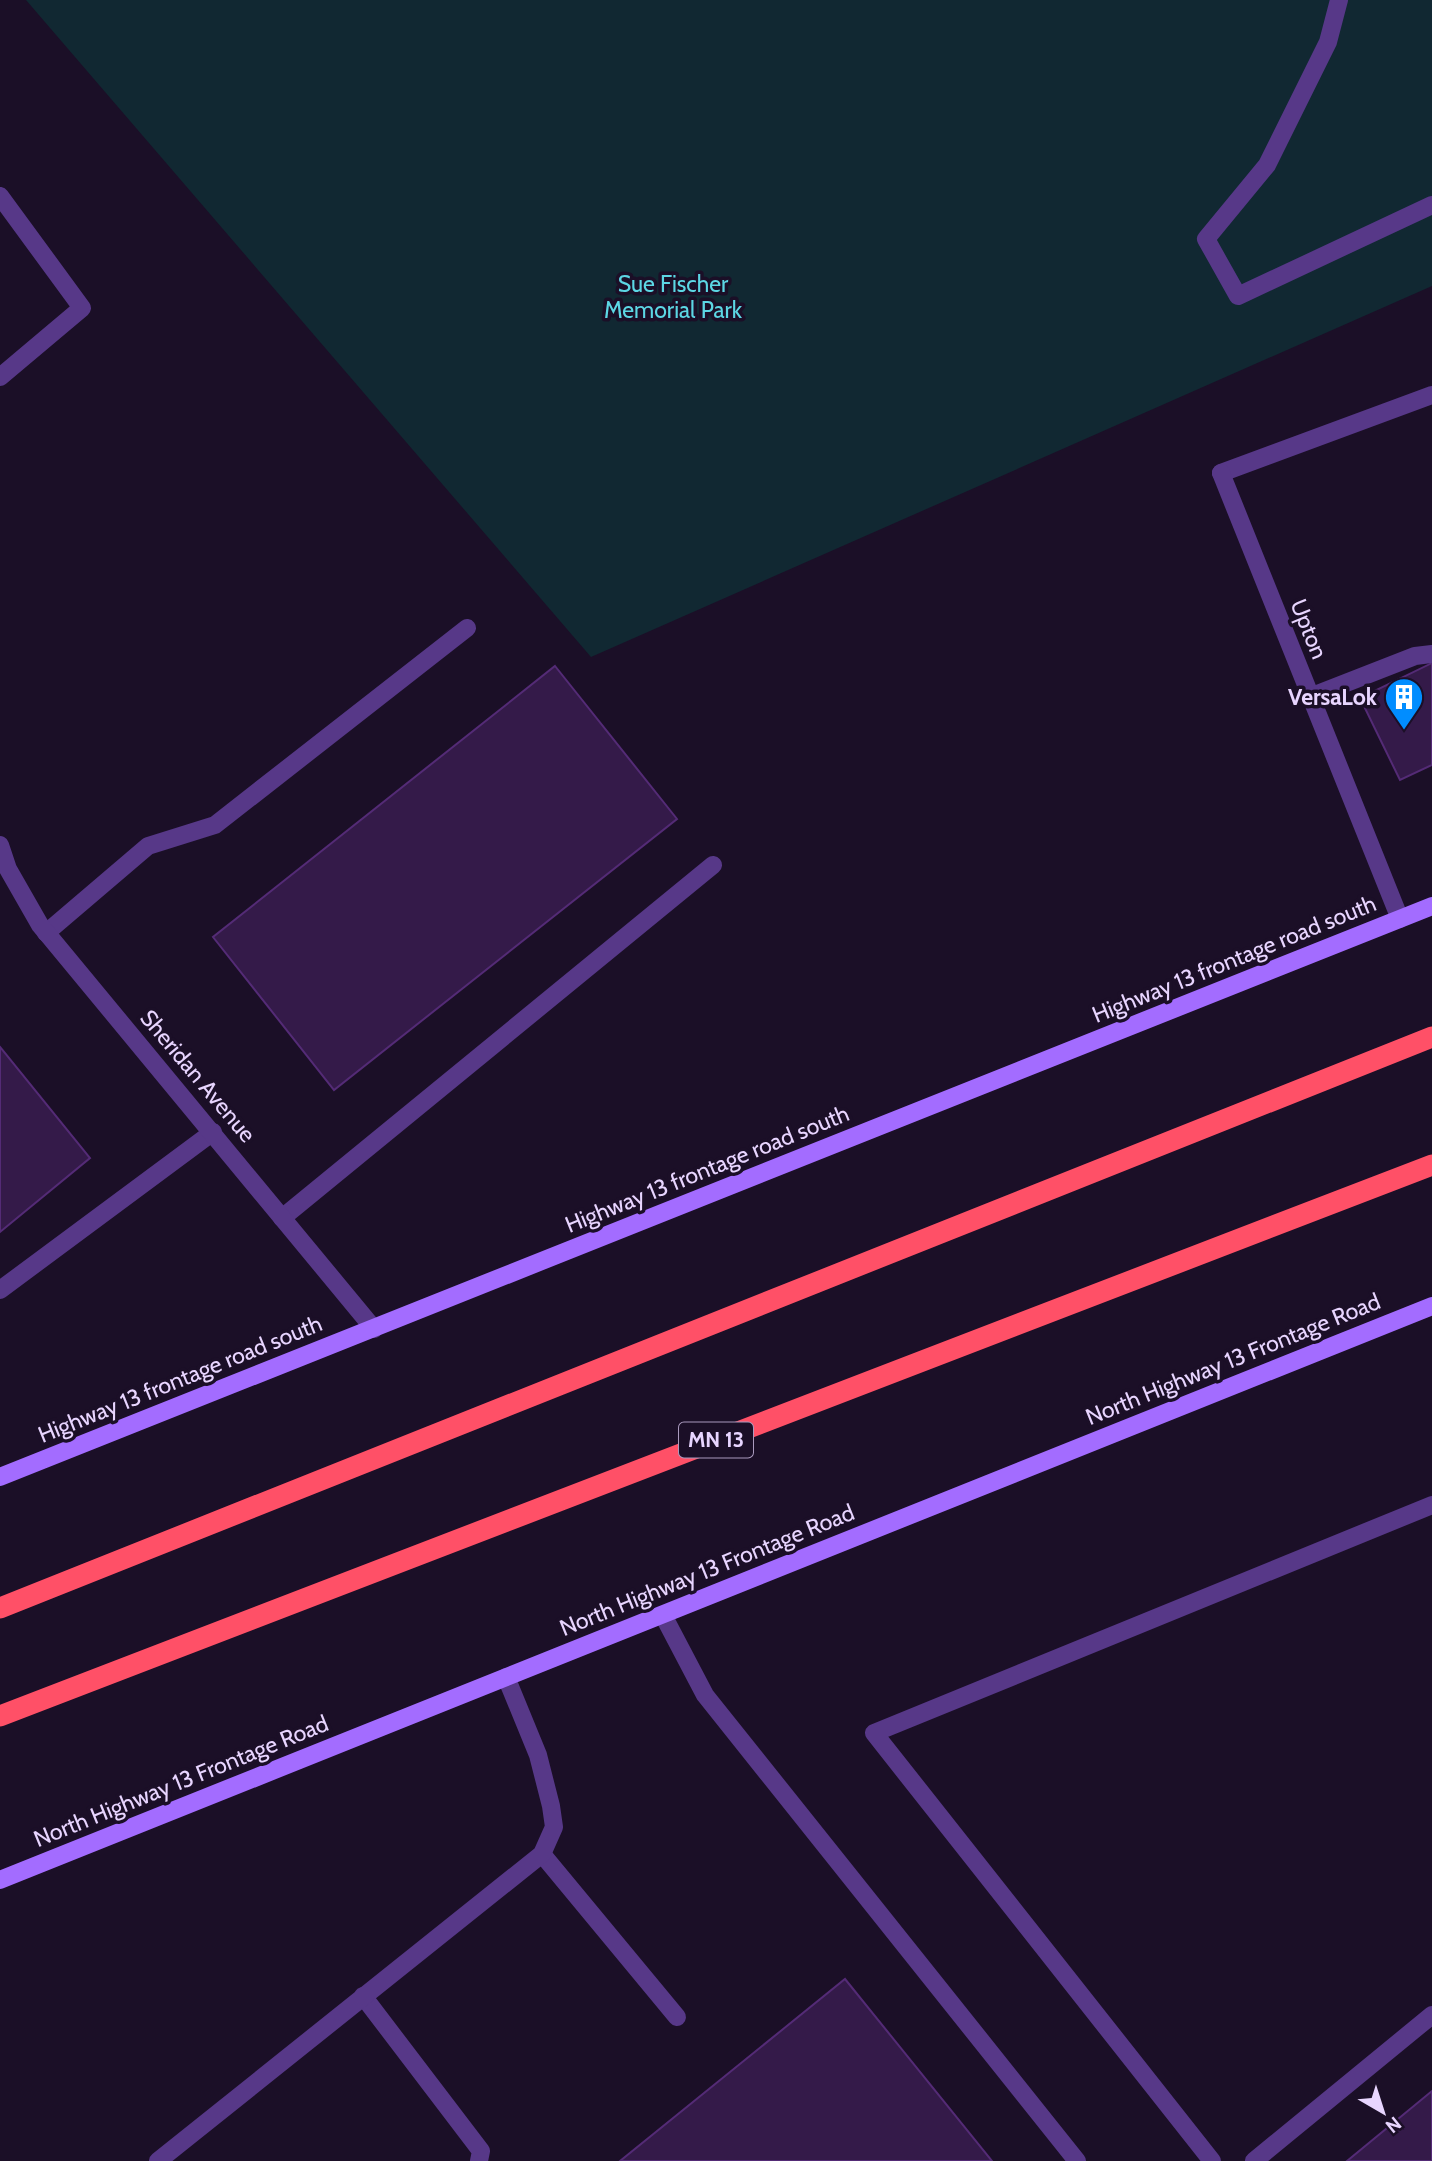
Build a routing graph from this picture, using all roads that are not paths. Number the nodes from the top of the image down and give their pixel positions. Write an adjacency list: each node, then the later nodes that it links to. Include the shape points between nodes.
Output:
1 (1339, 0): 3 (street, via 1328,42 1267,165 1206,239 1238,296)
2 (0, 196): 4 (street, via 82,308)
3 (1432, 205)
4 (0, 377)
5 (1432, 395): 8 (street, Upton, via 1221,474)
6 (467, 628): 13 (street, via 215,825 148,846)
7 (1432, 654): 8 (street, via 1415,656)
8 (1310, 697): 12 (street, Upton)
9 (0, 845): 13 (street, Sheridan Avenue)
10 (713, 865): 17 (street)
11 (1432, 906): 12 (street, Highway 13 frontage road south)
12 (1400, 919): 20 (street, Highway 13 frontage road south)
13 (46, 933): 15 (street, Sheridan Avenue)
14 (1432, 1037): 23 (highway)
15 (213, 1132): 17 (street, Sheridan Avenue); 18 (street)
16 (1432, 1165): 26 (highway, MN 13)
17 (282, 1218): 20 (street, Sheridan Avenue)
18 (0, 1290)
19 (1431, 1311): 24 (street, North Highway 13 Frontage Road)
20 (374, 1329): 21 (street, Highway 13 frontage road south)
21 (0, 1477)
22 (1432, 1505): 35 (street, via 874,1733)
23 (0, 1608)
24 (663, 1615): 25 (street, North Highway 13 Frontage Road); 34 (street, via 705,1695)
25 (506, 1677): 27 (street, via 538,1755 551,1806 554,1827); 28 (street, North Highway 13 Frontage Road)
26 (0, 1716)
27 (542, 1854): 29 (street); 31 (street)
28 (0, 1880)
29 (363, 1996): 32 (street); 33 (street, via 481,2151)
30 (1432, 2015): 36 (street)
31 (677, 2017)
32 (158, 2161)
33 (479, 2161)
34 (1077, 2161)
35 (1212, 2161)
36 (1254, 2161)

